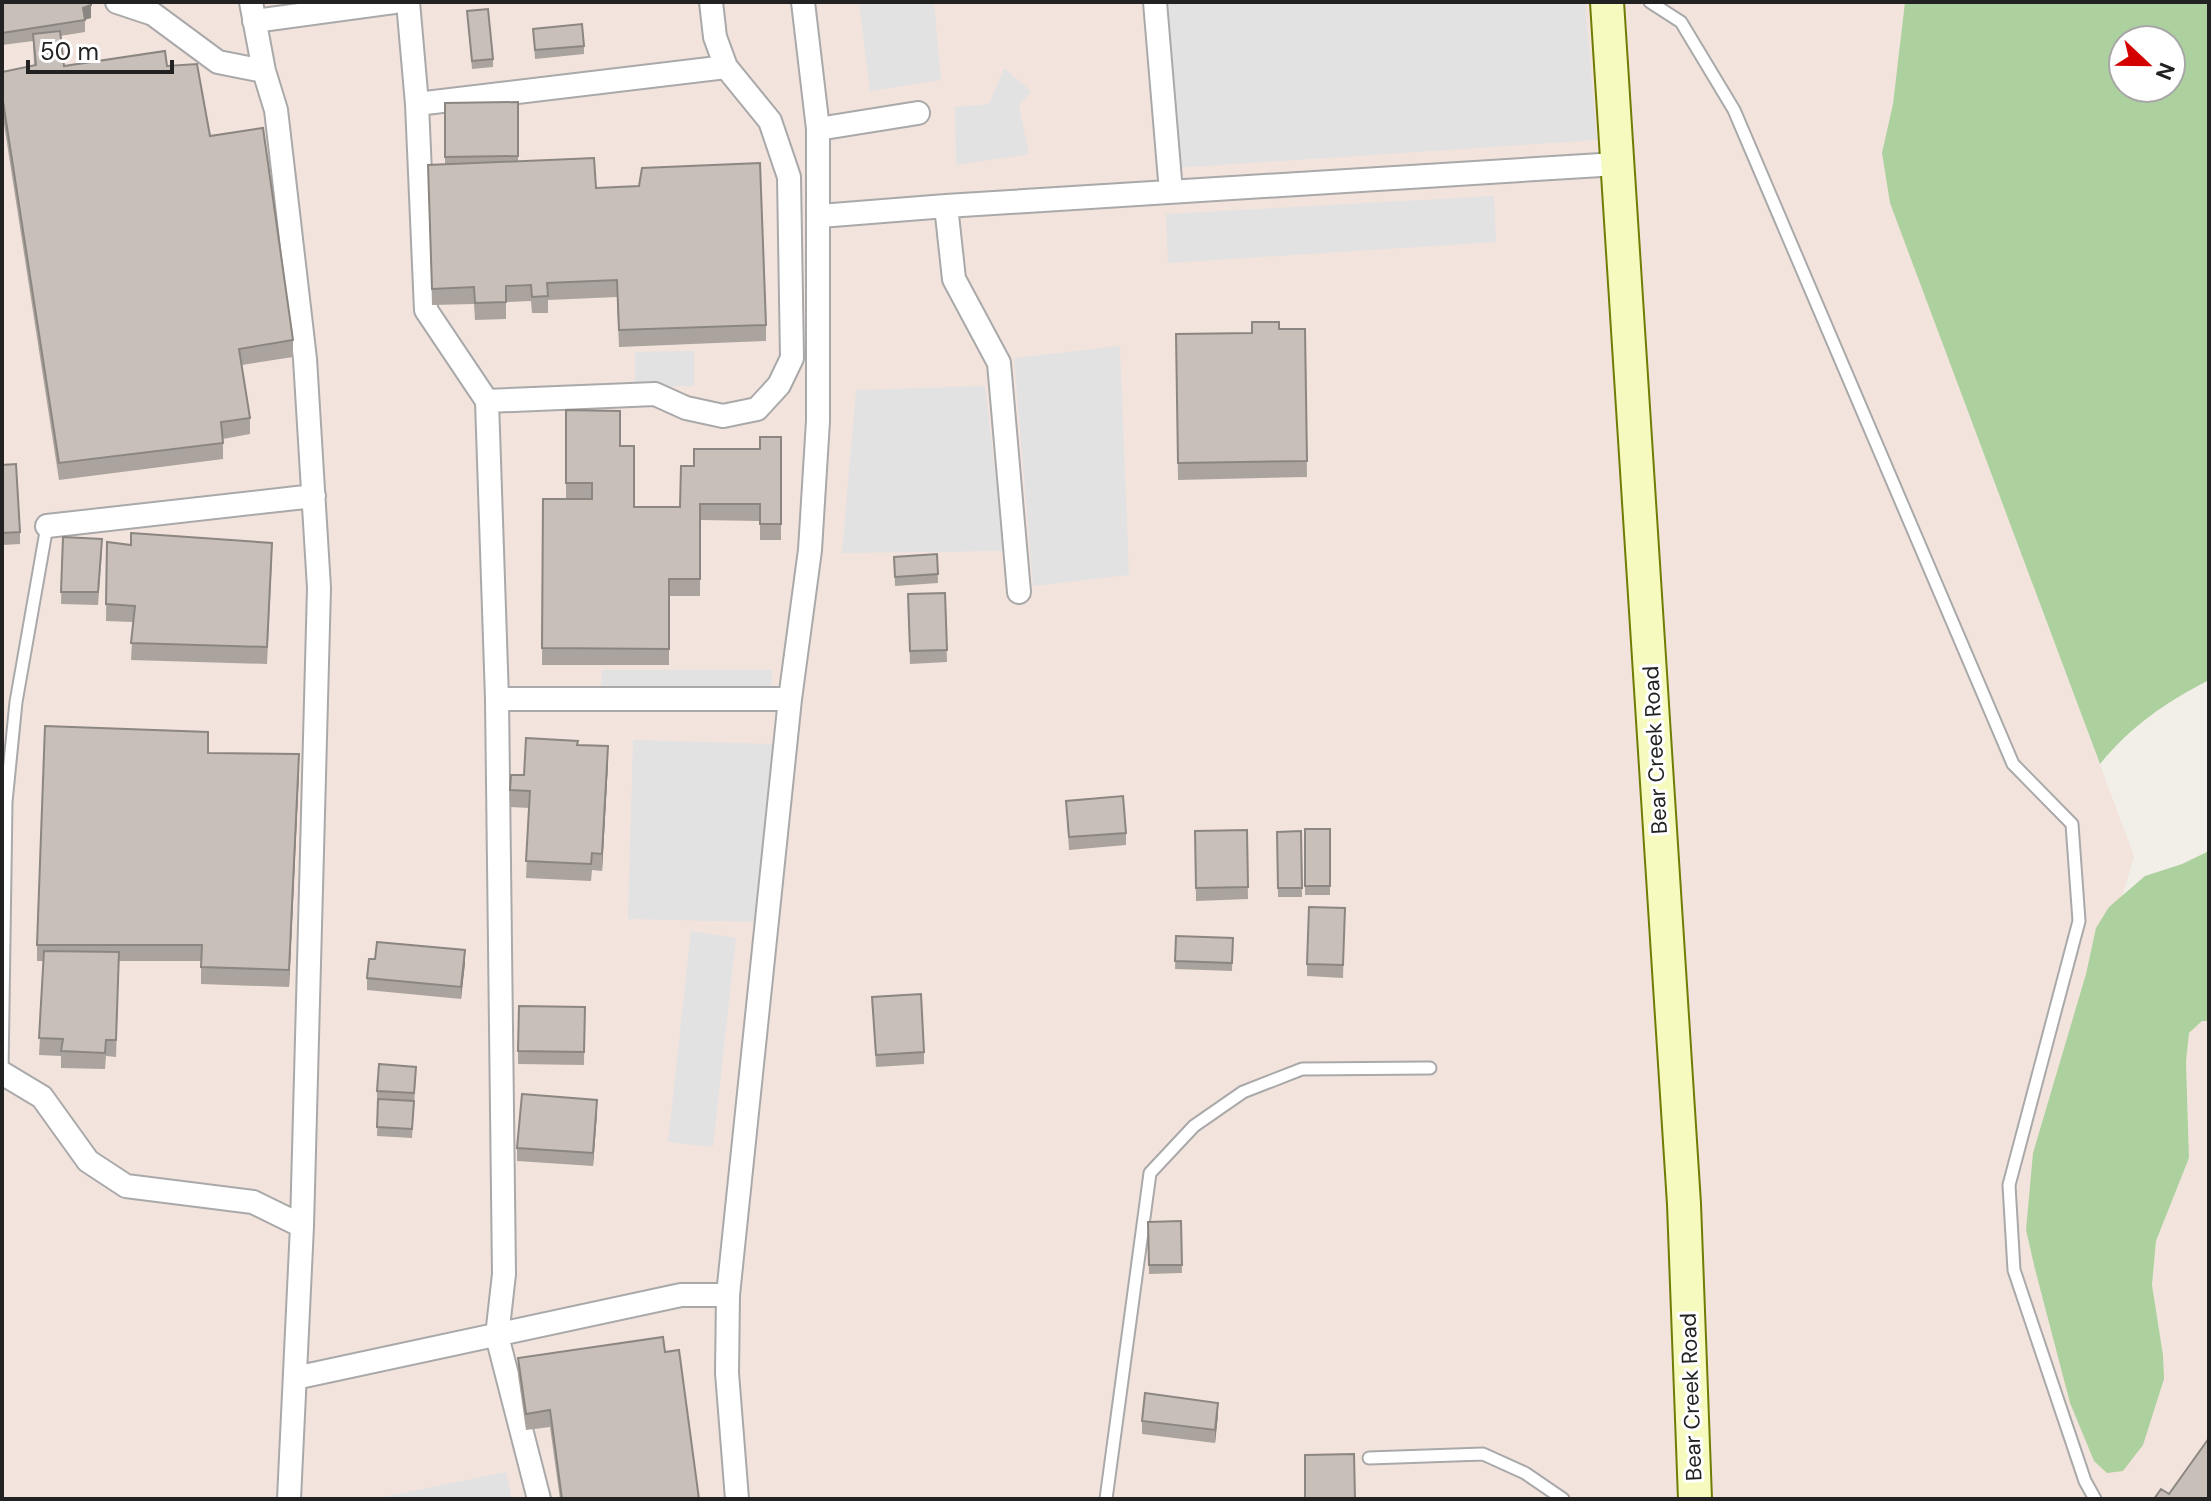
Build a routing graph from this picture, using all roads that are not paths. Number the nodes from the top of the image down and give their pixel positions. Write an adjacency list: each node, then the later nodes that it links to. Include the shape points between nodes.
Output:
1 (117, 2): 11 (street, via 153,14 218,62)
2 (394, 2): 9 (street)
3 (408, 2): 12 (street)
4 (711, 2): 10 (street)
5 (803, 2): 14 (street)
6 (1155, 2): 16 (street)
7 (1607, 2): 15 (street, Bear Creek Road)
8 (1650, 2): 38 (lane, via 1681,22 1734,110 2013,764 2072,824 2079,921 2009,1185 2014,1270)
9 (252, 12): 11 (street)
10 (726, 67): 12 (street); 19 (street, via 770,121 789,177 792,358 779,385 757,409 723,416 655,394)
11 (264, 71): 20 (street, via 276,110 305,359)
12 (417, 104): 19 (street, via 426,310)
13 (918, 113): 14 (street)
14 (818, 129): 18 (street)
15 (1617, 164): 16 (street); 37 (street, Bear Creek Road, via 1684,1204)
16 (1171, 192): 17 (street)
17 (946, 206): 18 (street); 22 (street, via 954,279 999,363)
18 (820, 216): 24 (street, via 812,521)
19 (487, 401): 23 (street)
20 (314, 496): 21 (street); 27 (street, via 319,588)
21 (47, 526): 26 (lane, via 6,802)
22 (1019, 592)
23 (497, 699): 24 (street); 29 (street, via 504,1274)
24 (790, 699): 28 (street)
25 (1430, 1068): 35 (lane, via 1302,1069 1243,1092 1194,1126 1150,1173)
26 (2, 1073): 27 (street, via 42,1097 88,1161 126,1186 253,1202)
27 (302, 1226): 30 (street)
28 (728, 1295): 29 (street, via 681,1295); 34 (street, via 727,1373)
29 (497, 1336): 30 (street); 33 (street)
30 (295, 1378): 32 (street)
31 (1369, 1458): 36 (lane, via 1483,1454 1525,1473)
32 (289, 1499)
33 (539, 1499)
34 (737, 1499)
35 (1106, 1499)
36 (1563, 1499)
37 (1695, 1499)
38 (2095, 1499)

